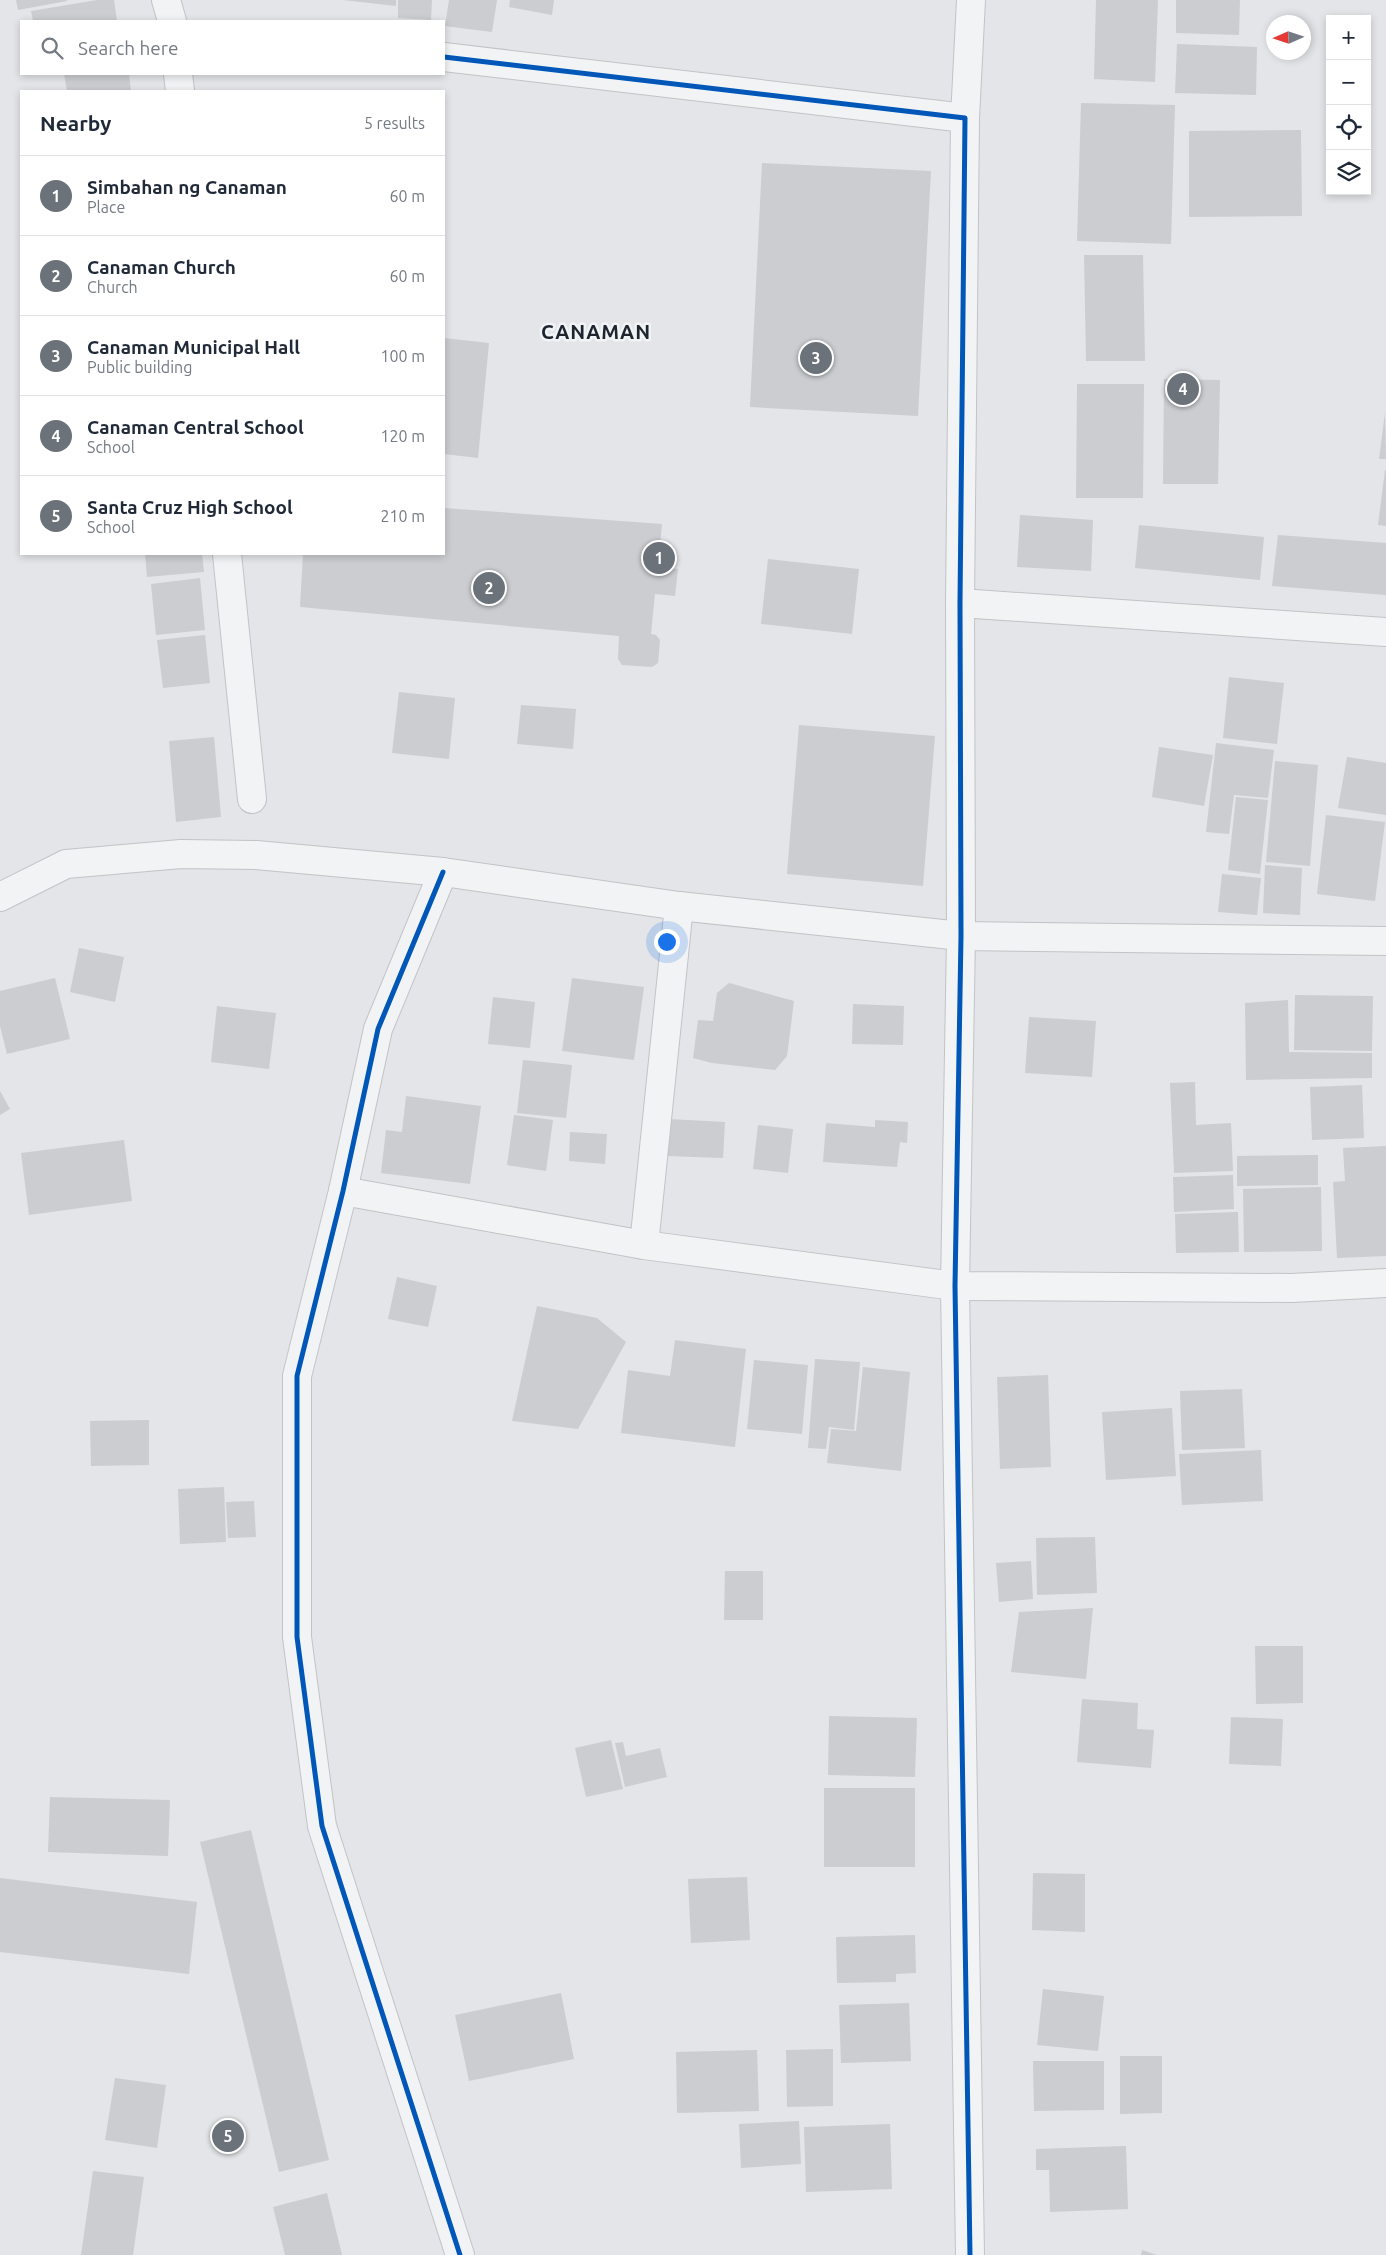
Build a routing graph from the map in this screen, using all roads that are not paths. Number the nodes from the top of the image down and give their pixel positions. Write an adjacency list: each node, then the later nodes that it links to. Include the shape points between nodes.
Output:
1 (166, 0): 3 (street)
2 (971, 0): 7 (street)
3 (172, 20)
4 (445, 57): 7 (street)
5 (178, 75): 6 (street)
6 (180, 90)
7 (965, 118): 9 (street)
8 (227, 555): 11 (street)
9 (960, 603): 10 (street); 15 (street)
10 (1386, 632)
11 (252, 799)
12 (443, 872): 13 (street, via 268,856 181,854 66,864); 14 (street); 17 (street, via 378,1029)
13 (0, 897)
14 (679, 906): 15 (street); 18 (street)
15 (961, 936): 16 (street); 20 (street)
16 (1386, 941)
17 (343, 1191): 18 (street); 21 (street, via 297,1376 297,1637 322,1826)
18 (644, 1245): 20 (street)
19 (1386, 1283): 20 (street, via 1292,1288)
20 (955, 1286): 22 (street)
21 (460, 2255)
22 (970, 2255)

